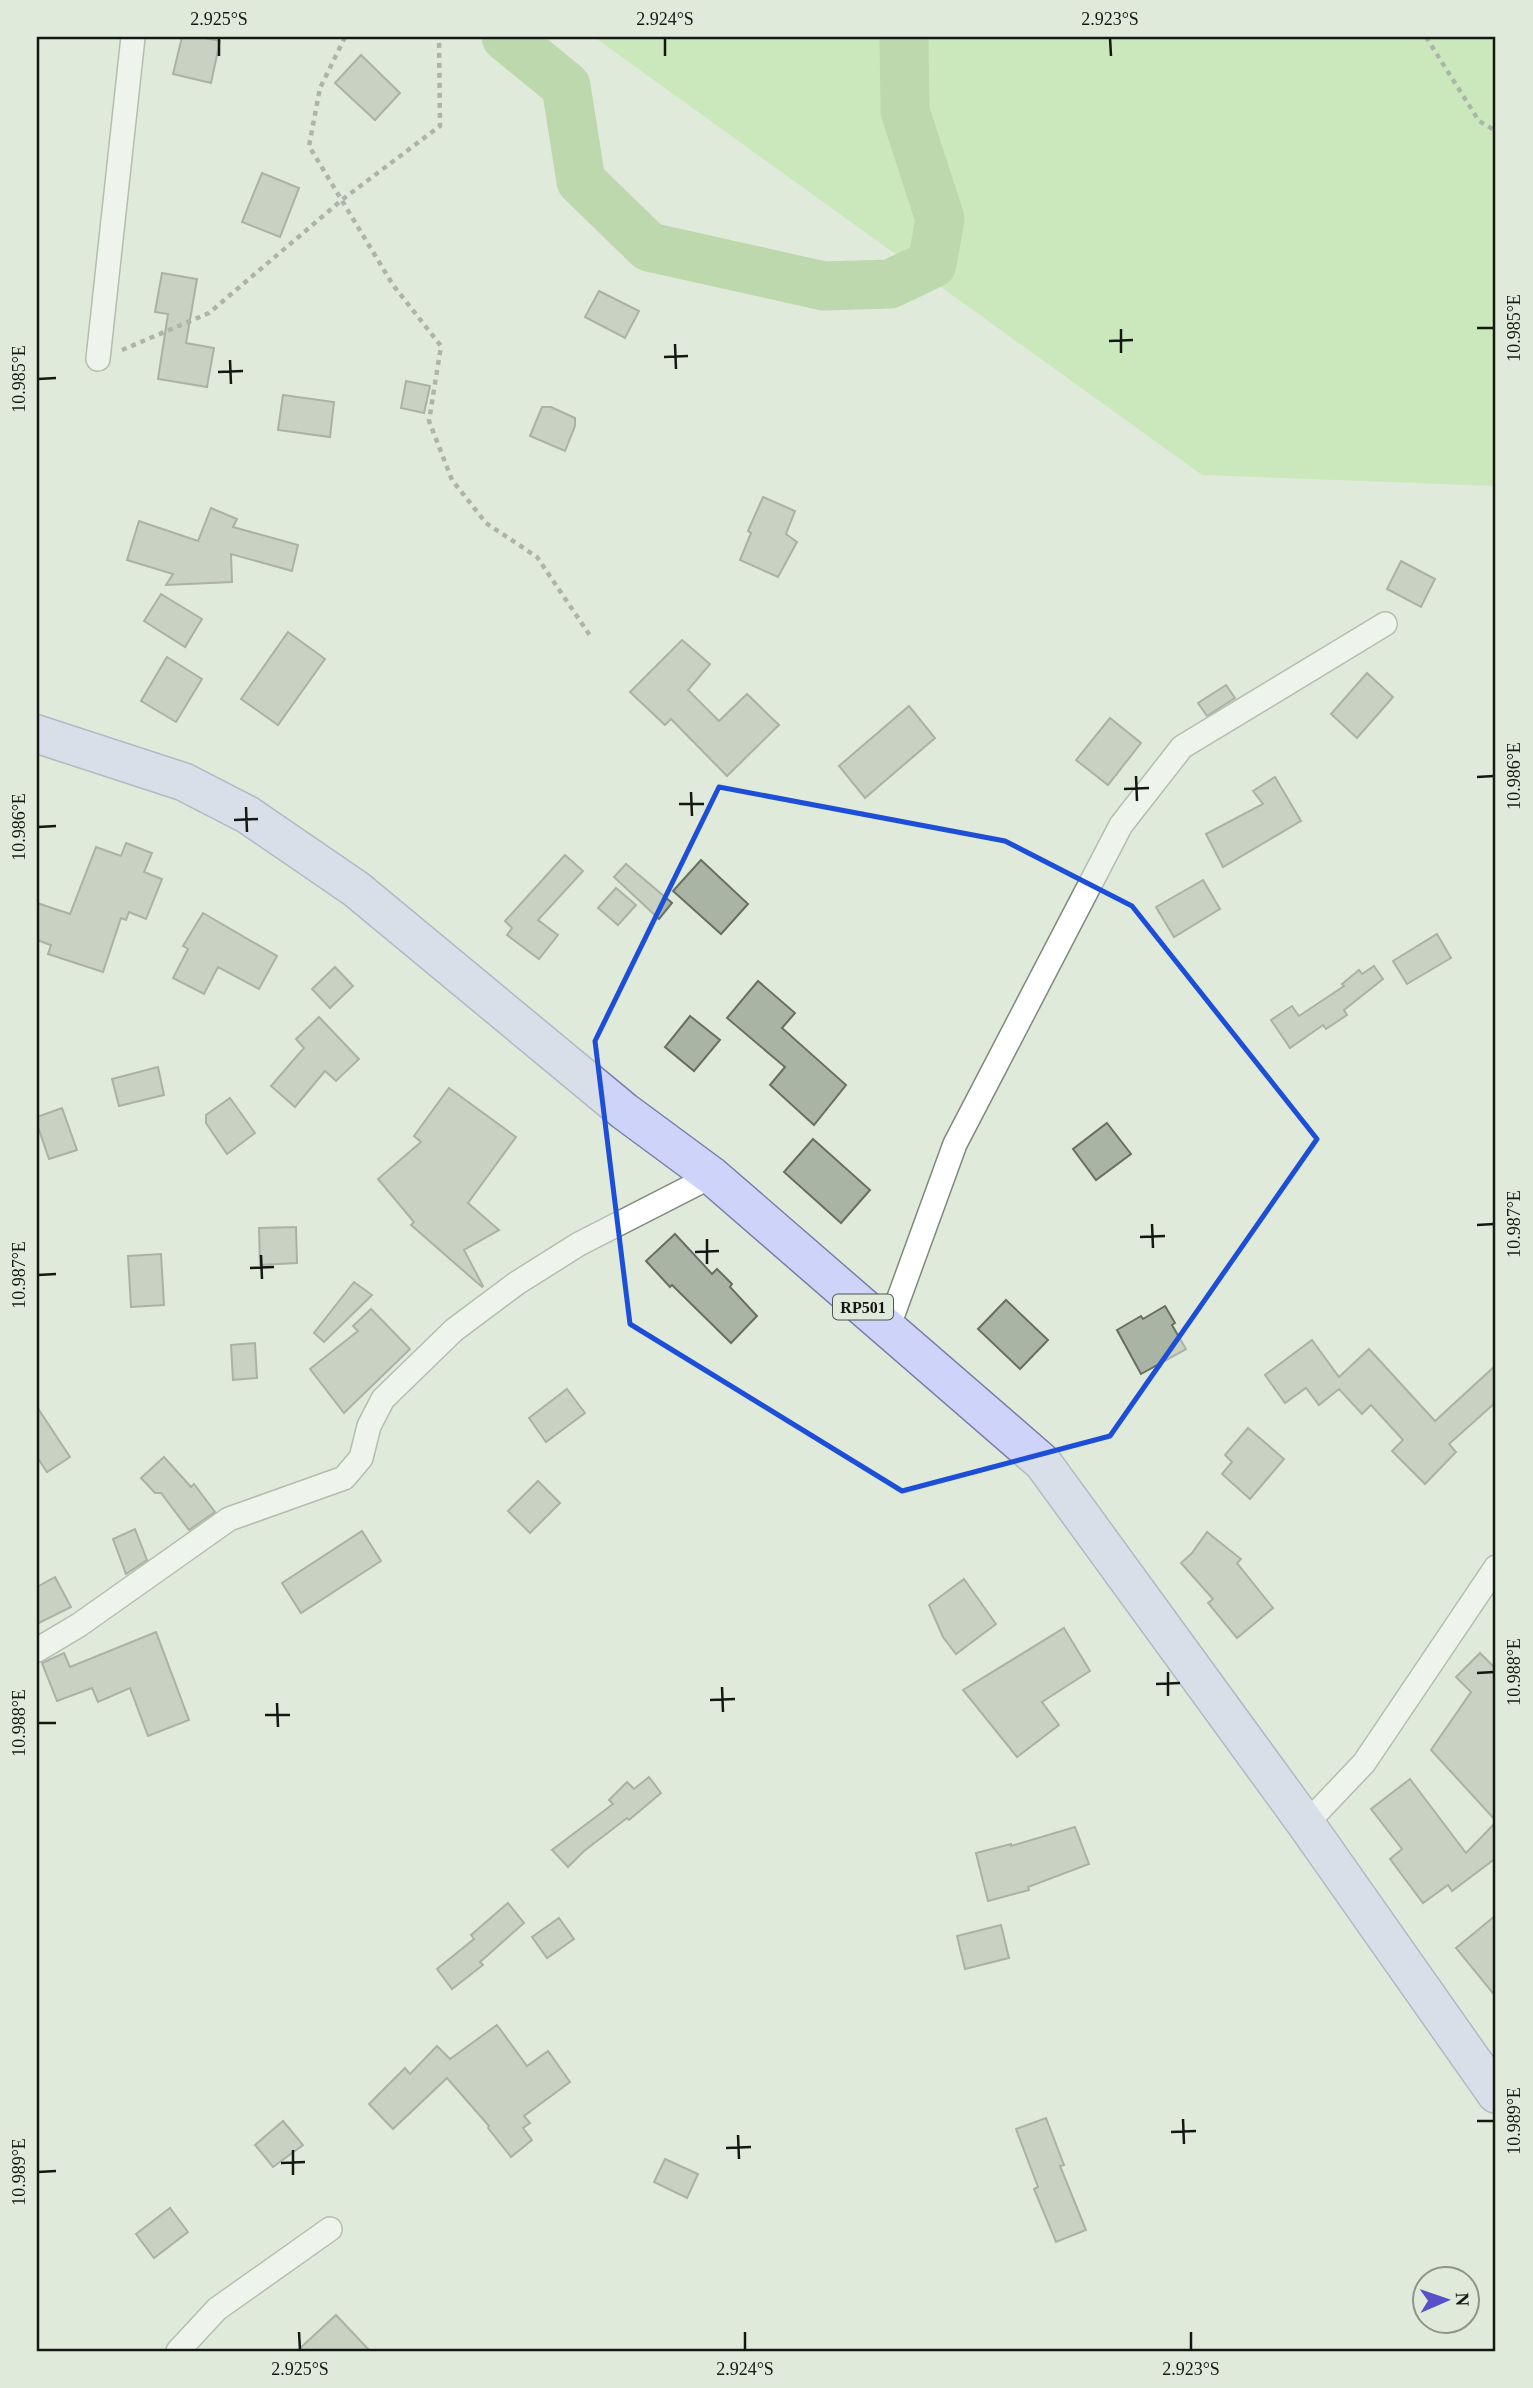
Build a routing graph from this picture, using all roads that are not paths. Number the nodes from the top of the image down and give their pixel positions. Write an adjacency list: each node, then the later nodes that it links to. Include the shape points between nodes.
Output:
1 (132, 37): 2 (street)
2 (98, 359)
3 (1385, 624): 6 (street, via 1182,747 1121,825 955,1144)
4 (37, 734): 5 (main road, RP501, via 184,782 248,815 356,889 624,1111)
5 (712, 1176): 6 (main road, RP501); 8 (street, via 579,1244 454,1330 383,1399 369,1426 361,1458 344,1478 229,1519)
6 (888, 1328): 9 (main road, RP501, via 1043,1463)
7 (1496, 1567): 9 (street, via 1364,1763)
8 (37, 1650)
9 (1306, 1824): 10 (main road, RP501)
10 (1496, 2094)
11 (330, 2229): 12 (street, via 218,2309)
12 (178, 2351)

